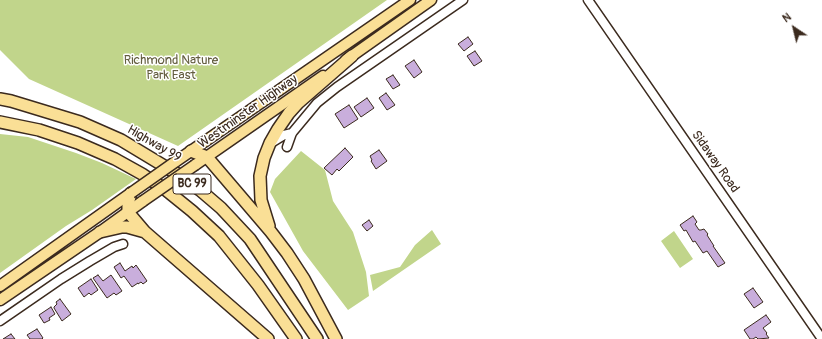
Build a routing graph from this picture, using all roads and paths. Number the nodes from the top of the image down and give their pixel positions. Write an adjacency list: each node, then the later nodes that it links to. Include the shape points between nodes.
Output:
1 (410, 0): 11 (main road, Westminster Highway)
2 (431, 0): 5 (main road, Westminster Highway)
3 (463, 0): 8 (street, via 337,87 317,104)
4 (588, 0): 26 (street, Sidaway Road)
5 (352, 56): 9 (highway, via 298,103); 12 (main road, Westminster Highway)
6 (4, 99): 24 (highway, Highway 99 / BC 99, via 80,122 121,140 200,190 250,239)
7 (0, 122): 23 (highway, BC 99, via 39,130 78,143 115,159 166,190 219,236)
8 (292, 133): 9 (street); 10 (street)
9 (270, 143): 17 (highway, via 260,176 261,200)
10 (287, 147)
11 (186, 154): 12 (highway); 13 (main road, Westminster Highway, bridge)
12 (207, 157): 14 (main road, Westminster Highway, bridge); 17 (highway)
13 (131, 193): 14 (highway); 19 (main road, Westminster Highway)
14 (128, 212): 15 (main road, Westminster Highway); 16 (highway)
15 (100, 232): 16 (highway, via 127,226); 20 (main road, Westminster Highway)
16 (145, 232): 22 (highway)
17 (271, 232): 25 (highway, via 304,279)
18 (123, 244): 21 (street, via 84,264)
19 (0, 286)
20 (0, 300)
21 (0, 321)
22 (268, 339)
23 (296, 339)
24 (317, 339)
25 (336, 339)
26 (822, 339)

